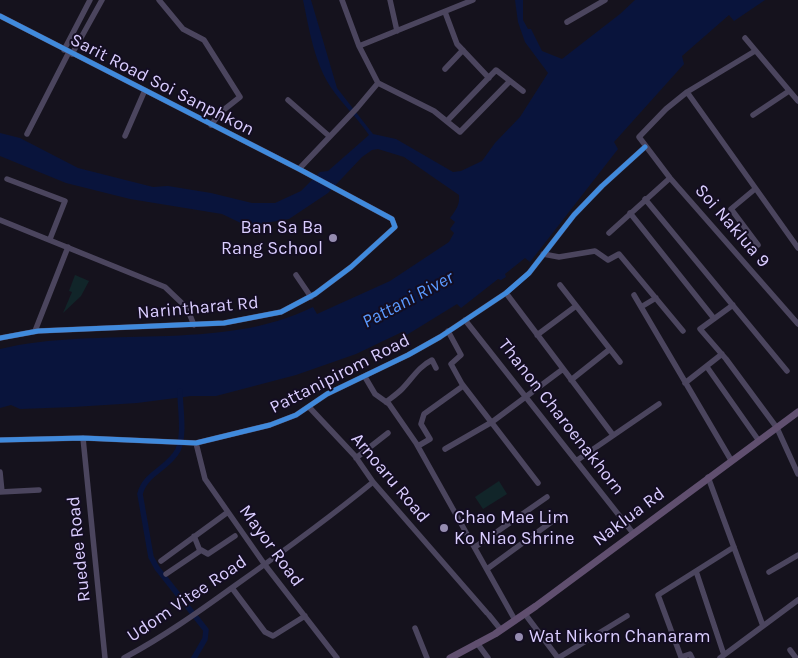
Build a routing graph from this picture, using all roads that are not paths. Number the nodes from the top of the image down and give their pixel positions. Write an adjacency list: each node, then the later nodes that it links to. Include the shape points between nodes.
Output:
1 (90, 0): 16 (street)
2 (102, 0): 16 (street)
3 (159, 0): 29 (street, via 183,29 204,40 240,97)
4 (342, 0): 13 (street)
5 (390, 0): 11 (street)
6 (473, 0): 8 (street)
7 (605, 0): 10 (street)
8 (445, 12): 11 (street); 14 (street, via 457,44)
9 (0, 16): 16 (street, Sarit Road Soi Sanphkon)
10 (567, 22)
11 (397, 31): 13 (street)
12 (745, 38): 15 (street)
13 (359, 46): 20 (street)
14 (463, 50): 17 (street); 18 (street)
15 (755, 51): 23 (street); 24 (street)
16 (68, 52): 21 (street, Sarit Road Soi Sanphkon); 30 (street)
17 (445, 69)
18 (489, 78): 19 (street, via 496,70); 28 (street)
19 (510, 81): 22 (street); 28 (street, via 460,132)
20 (378, 83): 28 (street); 32 (street)
21 (145, 90): 29 (street, Sarit Road Soi Sanphkon); 31 (street)
22 (523, 91)
23 (789, 91): 26 (street); 27 (street)
24 (687, 92): 33 (street, Soi Naklua 9, via 639,137); 37 (street)
25 (288, 100): 32 (street)
26 (798, 101)
27 (753, 115)
28 (447, 120)
29 (211, 125): 34 (street, Sarit Road Soi Sanphkon)
30 (27, 134)
31 (125, 136)
32 (330, 136): 34 (street)
33 (645, 147): 35 (street, Soi Naklua 9); 47 (street, Pattanipirom Road, via 574,215)
34 (299, 169): 41 (street, Sarit Road Soi Sanphkon)
35 (670, 178): 38 (street); 59 (street, Soi Naklua 9)
36 (7, 179): 43 (street, via 65,201)
37 (755, 189): 44 (street, via 730,209); 46 (street)
38 (645, 199): 39 (street); 54 (street)
39 (630, 213): 42 (street); 57 (street)
40 (0, 220): 43 (street)
41 (395, 223): 52 (street, Narintharat Rd, via 394,230)
42 (609, 233)
43 (50, 239): 45 (street)
44 (758, 244)
45 (68, 247): 60 (street, via 165,287 187,308); 61 (street)
46 (798, 248)
47 (543, 254): 50 (street, Pattanipirom Road, via 529,273); 53 (street, via 559,257 595,251 608,260 619,254)
48 (296, 275): 52 (street)
49 (560, 285): 55 (street)
50 (506, 292): 58 (street, Pattanipirom Road); 64 (street)
51 (634, 296): 56 (street)
52 (311, 298): 60 (street, Narintharat Rd, via 262,317)
53 (656, 298): 56 (street); 63 (street)
54 (733, 305): 67 (street, via 700,329); 72 (street)
55 (576, 306): 64 (street); 66 (street)
56 (641, 307): 75 (street)
57 (712, 316)
58 (465, 320): 62 (street, Pattanipirom Road); 77 (street, Thanon Charoenakhorn)
59 (798, 324)
60 (194, 325): 61 (street, Narintharat Rd)
61 (36, 331): 65 (street, Narintharat Rd)
62 (448, 331): 73 (street, Pattanipirom Road); 76 (street, via 461,355 451,364)
63 (683, 331)
64 (537, 334): 71 (street)
65 (0, 338)
66 (610, 349): 68 (street); 74 (street)
67 (722, 354): 69 (street); 83 (street)
68 (620, 362)
69 (707, 367): 75 (street); 88 (street)
70 (436, 368): 78 (street, via 432,360 415,372)
71 (563, 368): 74 (street); 77 (street)
72 (787, 371)
73 (365, 377): 78 (street, via 375,394); 80 (street, Pattanipirom Road)
74 (571, 380): 85 (street)
75 (685, 382): 93 (street)
76 (463, 386): 82 (street); 90 (street, via 424,414 421,424 430,439)
77 (525, 396): 82 (street); 94 (street, Thanon Charoenakhorn)
78 (386, 402): 90 (street)
79 (659, 404): 85 (street)
80 (309, 407): 89 (street, Pattanipirom Road, via 270,424); 92 (street, Arnoaru Road)
81 (798, 412): 83 (main road, Naklua Rd)
82 (492, 422): 91 (street); 99 (street)
83 (777, 428): 88 (main road, Naklua Rd); 96 (street)
84 (388, 433): 92 (street)
85 (613, 435): 94 (street)
86 (83, 438): 87 (street, Pattanipirom Road); 89 (street, Pattanipirom Road); 130 (street, Ruedee Road)
87 (0, 440)
88 (759, 441): 93 (main road, Naklua Rd)
89 (196, 443): 103 (street, Mayor Road, via 205,479)
90 (418, 446): 108 (street)
91 (445, 449)
92 (356, 458): 98 (street, Arnoaru Road)
93 (731, 460): 97 (main road, Naklua Rd)
94 (576, 462): 105 (street, Thanon Charoenakhorn)
95 (0, 472): 101 (street)
96 (798, 474)
97 (708, 477): 105 (main road, Naklua Rd); 109 (street)
98 (373, 482): 113 (street, Udom Vitee Road); 126 (street, Arnoaru Road)
99 (538, 483)
100 (39, 490): 101 (street)
101 (1, 492)
102 (547, 497): 108 (street)
103 (228, 512): 106 (street); 113 (street, Mayor Road)
104 (561, 515): 114 (street)
105 (633, 533): 120 (main road, Naklua Rd)
106 (194, 536): 110 (street); 112 (street)
107 (235, 536): 110 (street, via 208,554)
108 (475, 547): 114 (street)
109 (734, 547): 115 (street); 124 (street)
110 (201, 550): 117 (street)
111 (798, 555): 116 (street)
112 (161, 561)
113 (265, 565): 118 (street, Udom Vitee Road); 121 (street, Mayor Road)
114 (487, 570): 123 (street)
115 (696, 571): 129 (street); 137 (street, via 658,595 682,656 690,654)
116 (769, 572)
117 (166, 574)
118 (232, 588): 121 (street, via 265,632 273,636); 131 (street, Udom Vitee Road, via 162,638)
119 (798, 600): 124 (street)
120 (524, 614): 123 (main road, Naklua Rd); 136 (street)
121 (305, 616): 132 (street, Mayor Road)
122 (627, 616): 136 (street)
123 (514, 620): 126 (main road, Naklua Rd)
124 (763, 626): 129 (street)
125 (415, 628): 133 (street)
126 (501, 630): 127 (main road, Naklua Rd)
127 (477, 643): 134 (main road, Naklua Rd); 135 (street)
128 (790, 650): 138 (street)
129 (722, 657)
130 (105, 658)
131 (124, 658)
132 (337, 658)
133 (427, 658)
134 (450, 658)
135 (488, 658)
136 (558, 658)
137 (692, 658)
138 (796, 658)

